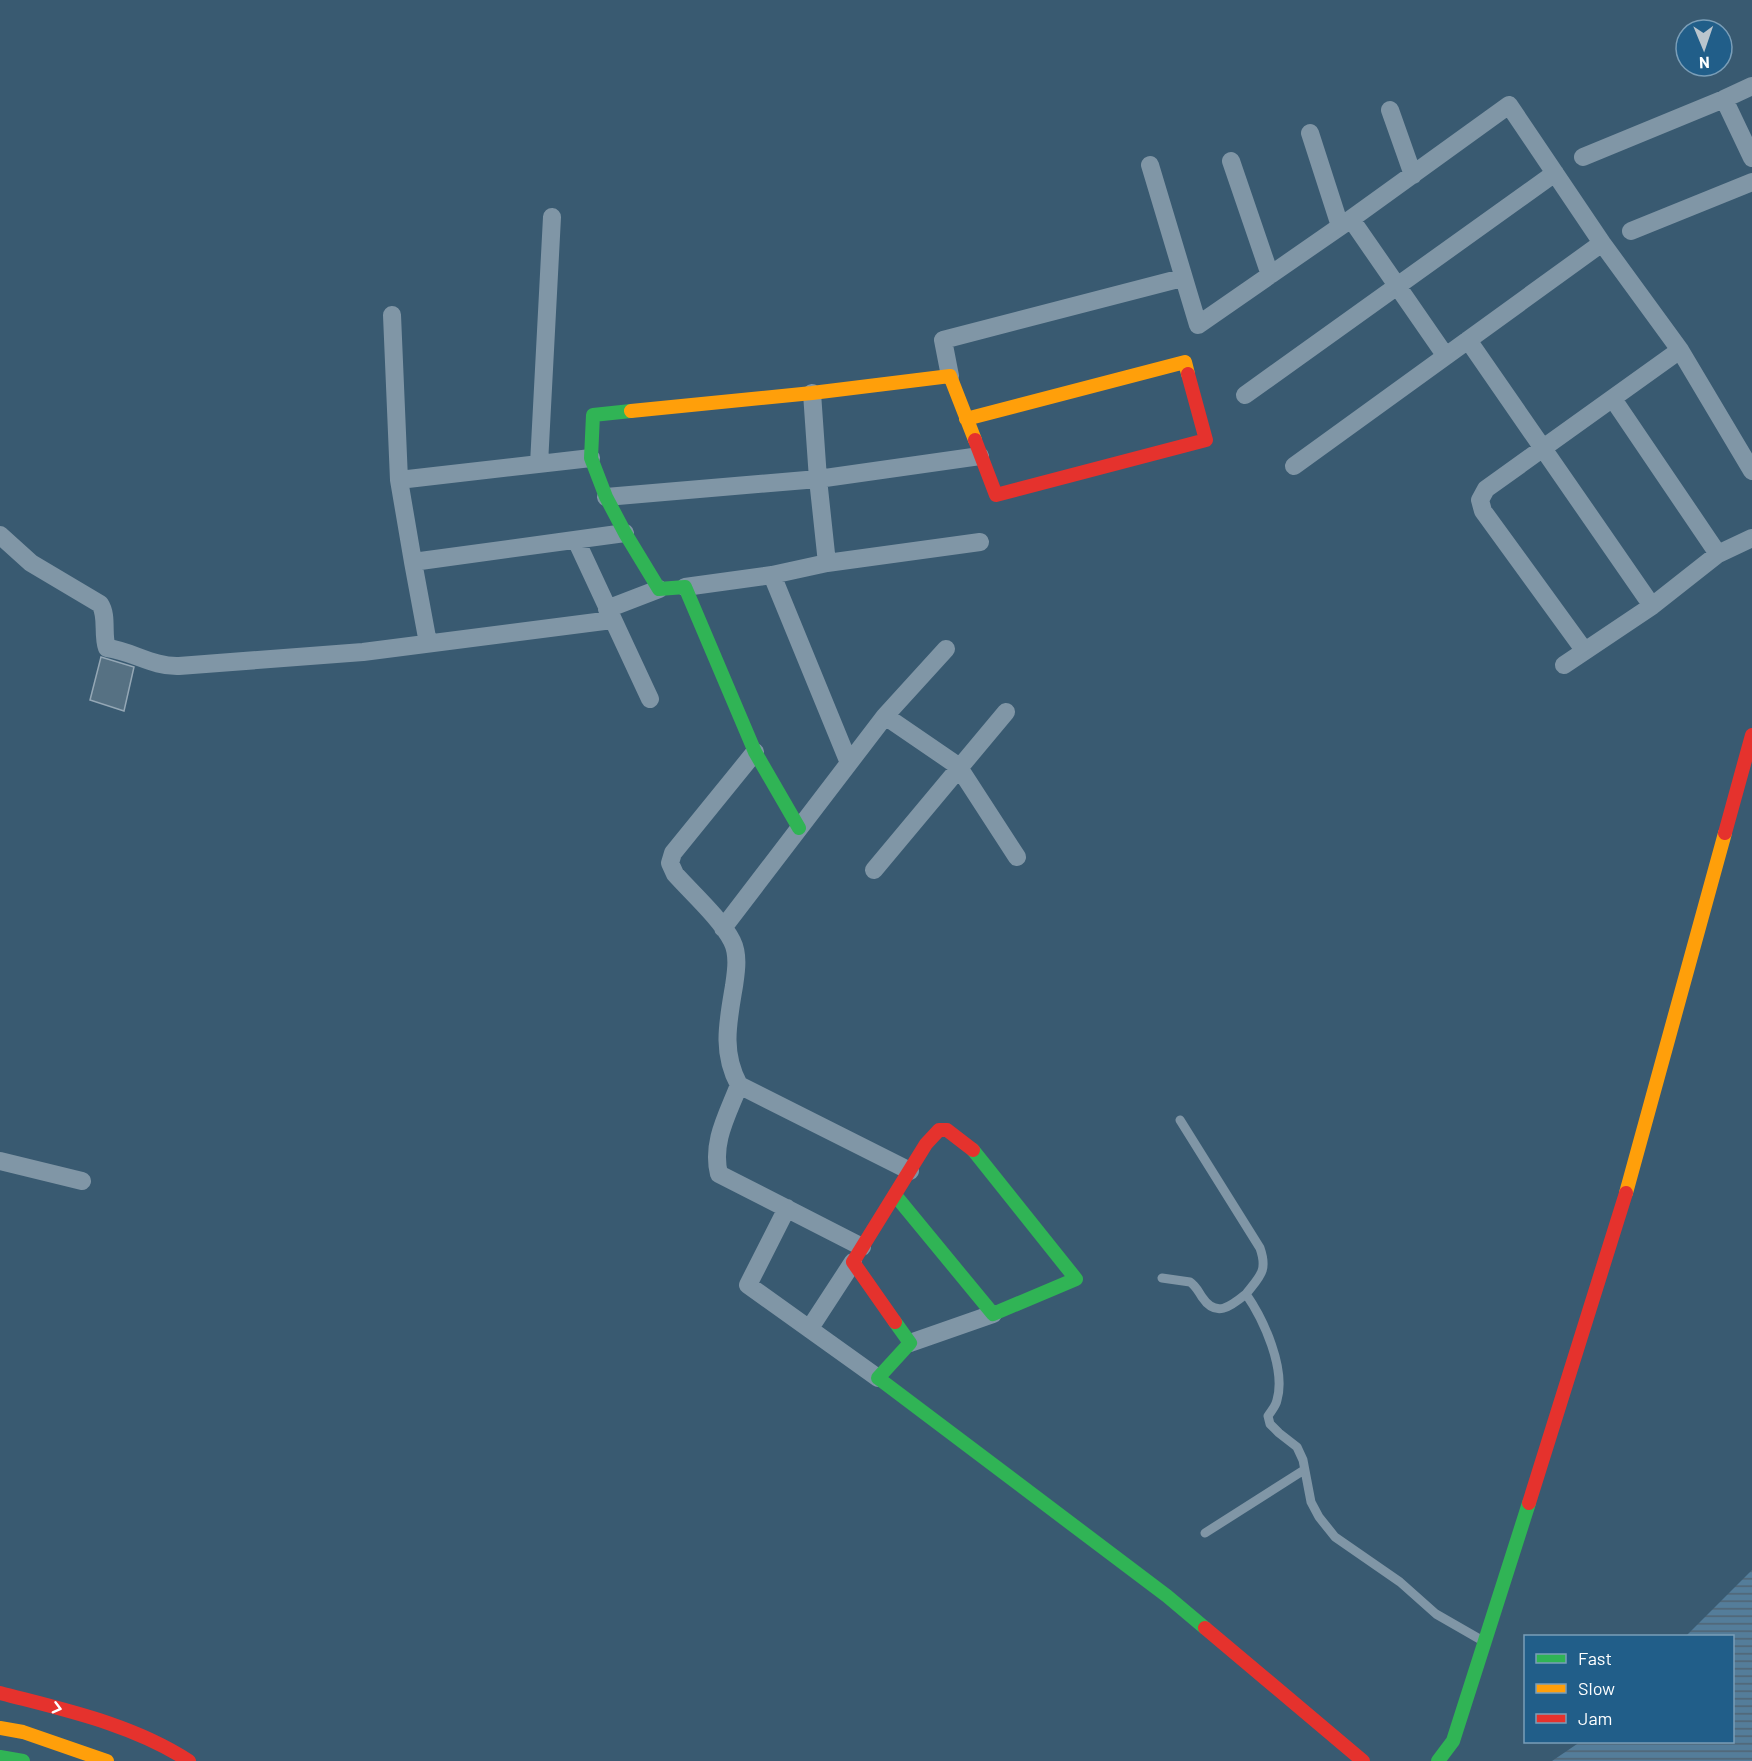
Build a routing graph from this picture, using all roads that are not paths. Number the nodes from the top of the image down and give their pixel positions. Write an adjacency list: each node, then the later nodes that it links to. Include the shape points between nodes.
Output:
1 (1752, 86): 2 (street)
2 (1724, 99): 5 (street); 6 (street)
3 (1390, 110): 10 (street)
4 (1310, 133): 13 (street)
5 (1583, 157)
6 (1752, 158)
7 (1231, 161): 16 (street)
8 (1150, 165): 17 (street)
9 (1555, 173): 10 (street, via 1509,105); 15 (street); 18 (street)
10 (1413, 175): 13 (street)
11 (1752, 182): 14 (street)
12 (552, 217): 31 (street)
13 (1346, 223): 16 (street); 18 (street)
14 (1630, 231)
15 (1602, 243): 20 (street); 21 (street)
16 (1270, 275): 17 (street, via 1198,325)
17 (1182, 278): 23 (street, via 943,340)
18 (1398, 287): 22 (street); 25 (street)
19 (392, 315): 35 (street)
20 (1468, 340): 22 (street); 28 (street)
21 (1680, 350): 26 (street); 33 (street)
22 (1445, 355): 32 (street)
23 (950, 376): 24 (main road); 27 (main road)
24 (812, 393): 30 (main road, via 593,415); 34 (street)
25 (1245, 395)
26 (1613, 399): 28 (street); 42 (street)
27 (966, 419): 29 (main road); 29 (main road, via 1185,362 1206,440 996,495)
28 (1542, 448): 48 (street); 52 (street, via 1486,489 1480,506)
29 (980, 456): 34 (street)
30 (591, 458): 31 (street); 36 (main road)
31 (539, 464): 35 (street)
32 (1294, 466)
33 (1752, 471)
34 (818, 479): 36 (street); 44 (street)
35 (399, 480): 43 (street)
36 (606, 497): 37 (main road)
37 (625, 533): 40 (street); 47 (main road)
38 (0, 535): 50 (street, via 31,563 100,604 107,648 160,665 363,652)
39 (1752, 538): 42 (street)
40 (576, 540): 43 (street); 49 (street)
41 (981, 542): 44 (street)
42 (1718, 554): 48 (street)
43 (413, 562): 50 (street)
44 (827, 563): 45 (street)
45 (772, 575): 46 (street); 59 (street)
46 (685, 587): 47 (main road); 58 (main road)
47 (659, 589): 49 (street)
48 (1652, 606): 52 (street)
49 (609, 614): 50 (street); 54 (street)
50 (428, 643)
51 (946, 649): 56 (street)
52 (1584, 651): 53 (street)
53 (1564, 665)
54 (650, 699)
55 (1006, 711): 60 (street)
56 (885, 716): 59 (street); 60 (street)
57 (1752, 735): 81 (main road, via 1631,1177)
58 (755, 752): 61 (main road); 64 (street, via 673,853 670,863 675,874)
59 (849, 763): 61 (street)
60 (958, 766): 62 (street); 63 (street)
61 (799, 828): 64 (street)
62 (1017, 857)
63 (874, 870)
64 (723, 928): 65 (street, via 736,957 727,1041 731,1070)
65 (739, 1085): 68 (street); 71 (street, via 717,1143 719,1174)
66 (1180, 1120): 74 (lane, via 1260,1248 1264,1271)
67 (0, 1161): 69 (street)
68 (910, 1171): 70 (main road); 75 (main road, via 926,1144 939,1130 947,1130 972,1148 1076,1279)
69 (82, 1181)
70 (895, 1195): 72 (main road); 75 (main road)
71 (787, 1208): 72 (street); 76 (street, via 748,1285)
72 (858, 1254): 76 (street); 77 (main road)
73 (1162, 1278): 74 (lane, via 1190,1282 1218,1310)
74 (1246, 1294): 79 (lane, via 1271,1340 1277,1366 1277,1400 1268,1416 1270,1424 1297,1447)
75 (993, 1314): 77 (street)
76 (810, 1329): 78 (street)
77 (910, 1343): 78 (main road)
78 (878, 1378): 88 (main road, via 1167,1596)
79 (1304, 1470): 80 (lane); 81 (lane, via 1311,1502 1335,1537 1400,1582 1436,1614)
80 (1205, 1533)
81 (1485, 1642): 89 (main road, via 1452,1741)
82 (0, 1693): 87 (main road, one-way to 87, via 107,1721 166,1746)
83 (0, 1728): 86 (main road, via 23,1732)
84 (0, 1757): 85 (main road)
85 (24, 1761)
86 (106, 1761)
87 (189, 1761)
88 (1363, 1761)
89 (1438, 1761)

